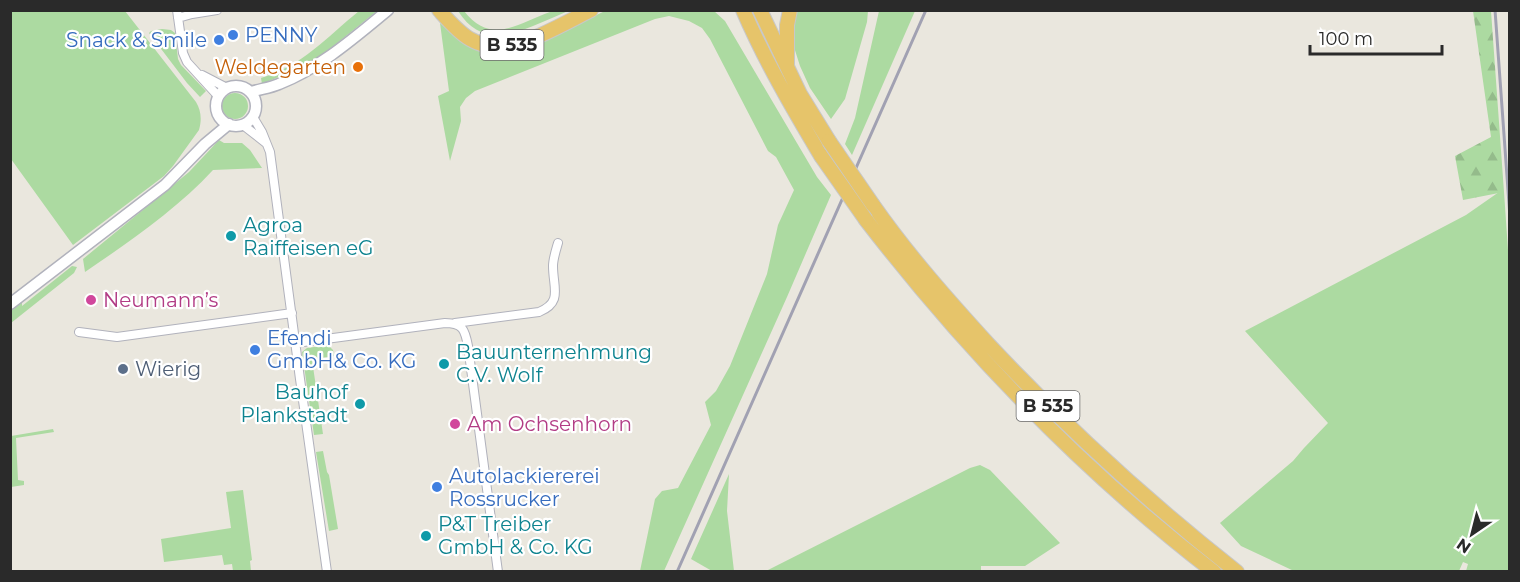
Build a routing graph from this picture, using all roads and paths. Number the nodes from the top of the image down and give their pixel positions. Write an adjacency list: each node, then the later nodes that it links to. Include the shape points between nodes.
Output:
1 (217, 10): 11 (street)
2 (388, 10): 15 (street, via 316,66)
3 (439, 10): 6 (highway, B 535, via 471,40 495,46 524,42)
4 (452, 10): 5 (highway, B 535, via 470,31 499,41 526,36)
5 (581, 10)
6 (591, 10)
7 (732, 10): 12 (highway, B 535)
8 (743, 10): 12 (highway, B 535)
9 (760, 10): 13 (highway, B 535)
10 (789, 10): 13 (highway, B 535)
11 (177, 14): 14 (street, via 183,53)
12 (756, 41): 34 (highway, B 535, bridge, via 821,156 866,220 950,323 1077,454)
13 (787, 68): 35 (highway, B 535, bridge, via 829,141 873,205 966,320 1101,458)
14 (196, 72): 16 (street); 18 (street)
15 (277, 85): 17 (street); 19 (street)
16 (227, 88): 17 (street, via 240,86); 18 (street)
17 (252, 92): 19 (street)
18 (218, 96): 20 (street)
19 (257, 104): 21 (street)
20 (219, 117): 22 (street); 24 (street)
21 (253, 117): 23 (street); 25 (street)
22 (229, 124): 23 (street); 24 (street)
23 (243, 125): 25 (street)
24 (205, 144): 27 (street, via 165,185)
25 (266, 144): 28 (street)
26 (558, 243): 29 (street, via 553,264 555,299 550,308)
27 (10, 304)
28 (292, 313): 30 (street, via 117,337); 31 (street)
29 (455, 323): 31 (street); 33 (street, via 464,332 468,346)
30 (79, 332)
31 (296, 343): 32 (street)
32 (327, 572)
33 (498, 572)
34 (1214, 572)
35 (1237, 572)

